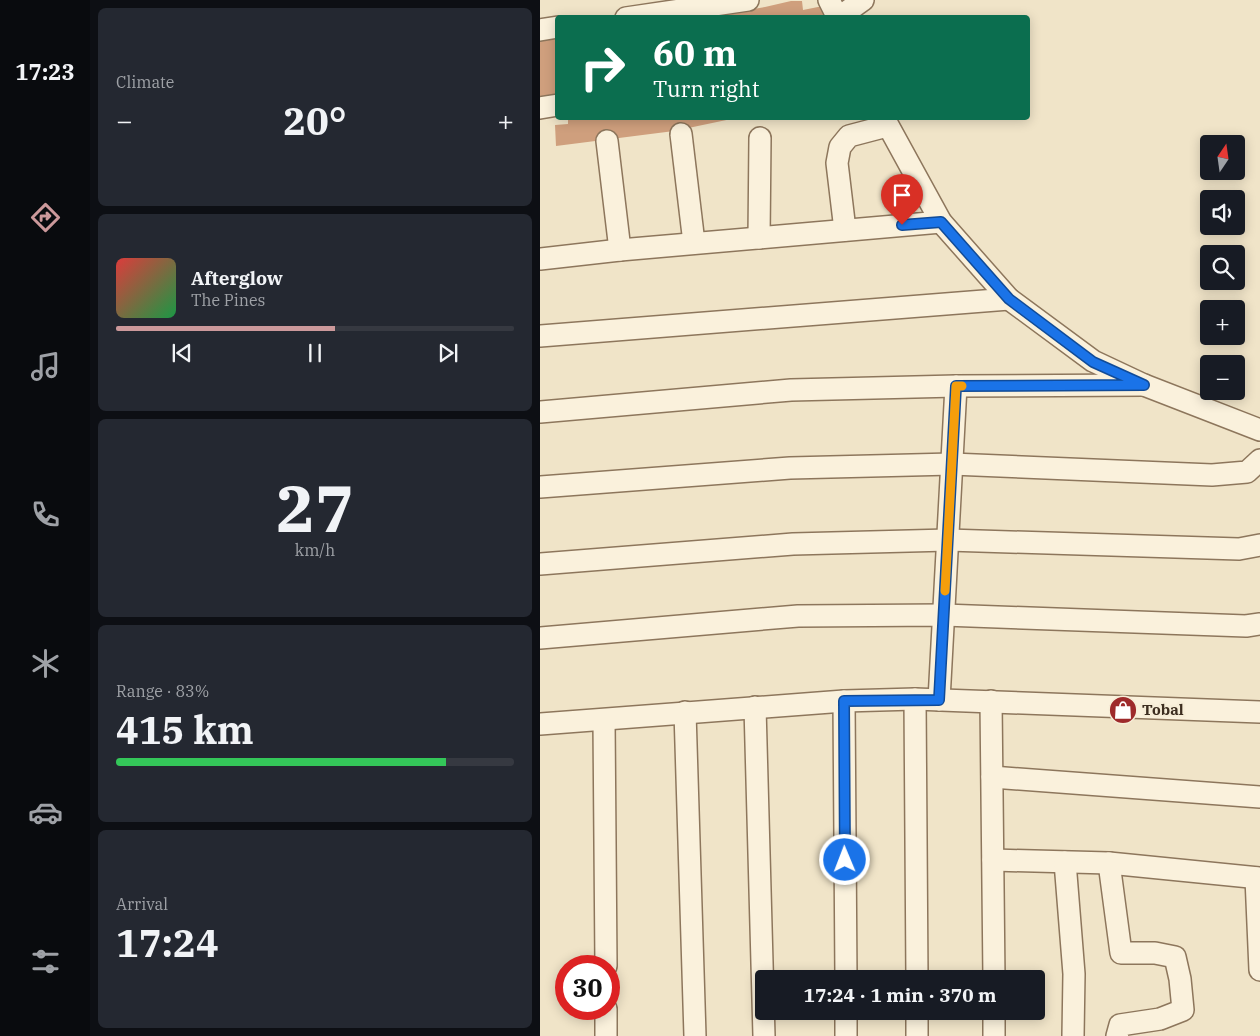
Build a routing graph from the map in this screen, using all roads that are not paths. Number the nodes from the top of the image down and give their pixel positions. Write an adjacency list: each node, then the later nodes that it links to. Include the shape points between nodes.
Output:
1 (748, 0): 4 (street)
2 (829, 0): 5 (street)
3 (863, 0): 6 (street)
4 (646, 15)
5 (836, 15)
6 (842, 15)
7 (555, 28): 8 (street)
8 (540, 30)
9 (555, 106): 10 (street)
10 (540, 108)
11 (886, 122): 15 (street); 16 (street, via 849,136 840,147 837,163)
12 (681, 134): 18 (street)
13 (760, 138): 17 (street)
14 (607, 141): 19 (street)
15 (941, 222): 16 (street); 21 (street)
16 (845, 230): 17 (street)
17 (759, 238): 18 (street)
18 (694, 243): 19 (street)
19 (620, 250): 20 (street)
20 (540, 259)
21 (1009, 299): 22 (street); 23 (street, via 1093,362)
22 (540, 336)
23 (1144, 385): 24 (street); 26 (street)
24 (956, 386): 25 (street, via 791,390); 28 (street)
25 (540, 412)
26 (1260, 430)
27 (1260, 460): 28 (street, via 1247,472 1212,475)
28 (952, 464): 29 (street, via 790,468); 30 (street)
29 (540, 487)
30 (948, 540): 31 (street, via 1239,549); 32 (street, via 793,544); 33 (street)
31 (1260, 545)
32 (540, 564)
33 (944, 615): 34 (street); 35 (street, via 798,616); 37 (street)
34 (1260, 624)
35 (540, 638)
36 (915, 699): 37 (street); 38 (street); 53 (street)
37 (939, 700): 39 (street)
38 (844, 701): 40 (street); 52 (street)
39 (992, 701): 42 (street); 45 (street)
40 (755, 707): 41 (street); 62 (street)
41 (685, 712): 43 (street); 61 (street)
42 (1260, 712)
43 (604, 720): 44 (street); 51 (street)
44 (540, 724)
45 (992, 777): 46 (street); 47 (street)
46 (1260, 797)
47 (993, 860): 48 (street); 54 (street)
48 (1065, 862): 49 (street); 66 (street, via 1074,974)
49 (1109, 863): 50 (street); 67 (street, via 1121,954 1155,953 1175,957 1183,1010 1160,1019 1120,1025)
50 (1258, 878): 55 (street)
51 (606, 955)
52 (846, 970)
53 (917, 970)
54 (994, 970)
55 (1260, 970)
56 (606, 1020): 60 (street)
57 (846, 1020): 63 (street)
58 (917, 1020): 64 (street)
59 (994, 1020): 65 (street)
60 (606, 1036)
61 (696, 1036)
62 (764, 1036)
63 (846, 1036)
64 (918, 1036)
65 (994, 1036)
66 (1073, 1036)
67 (1117, 1036)

